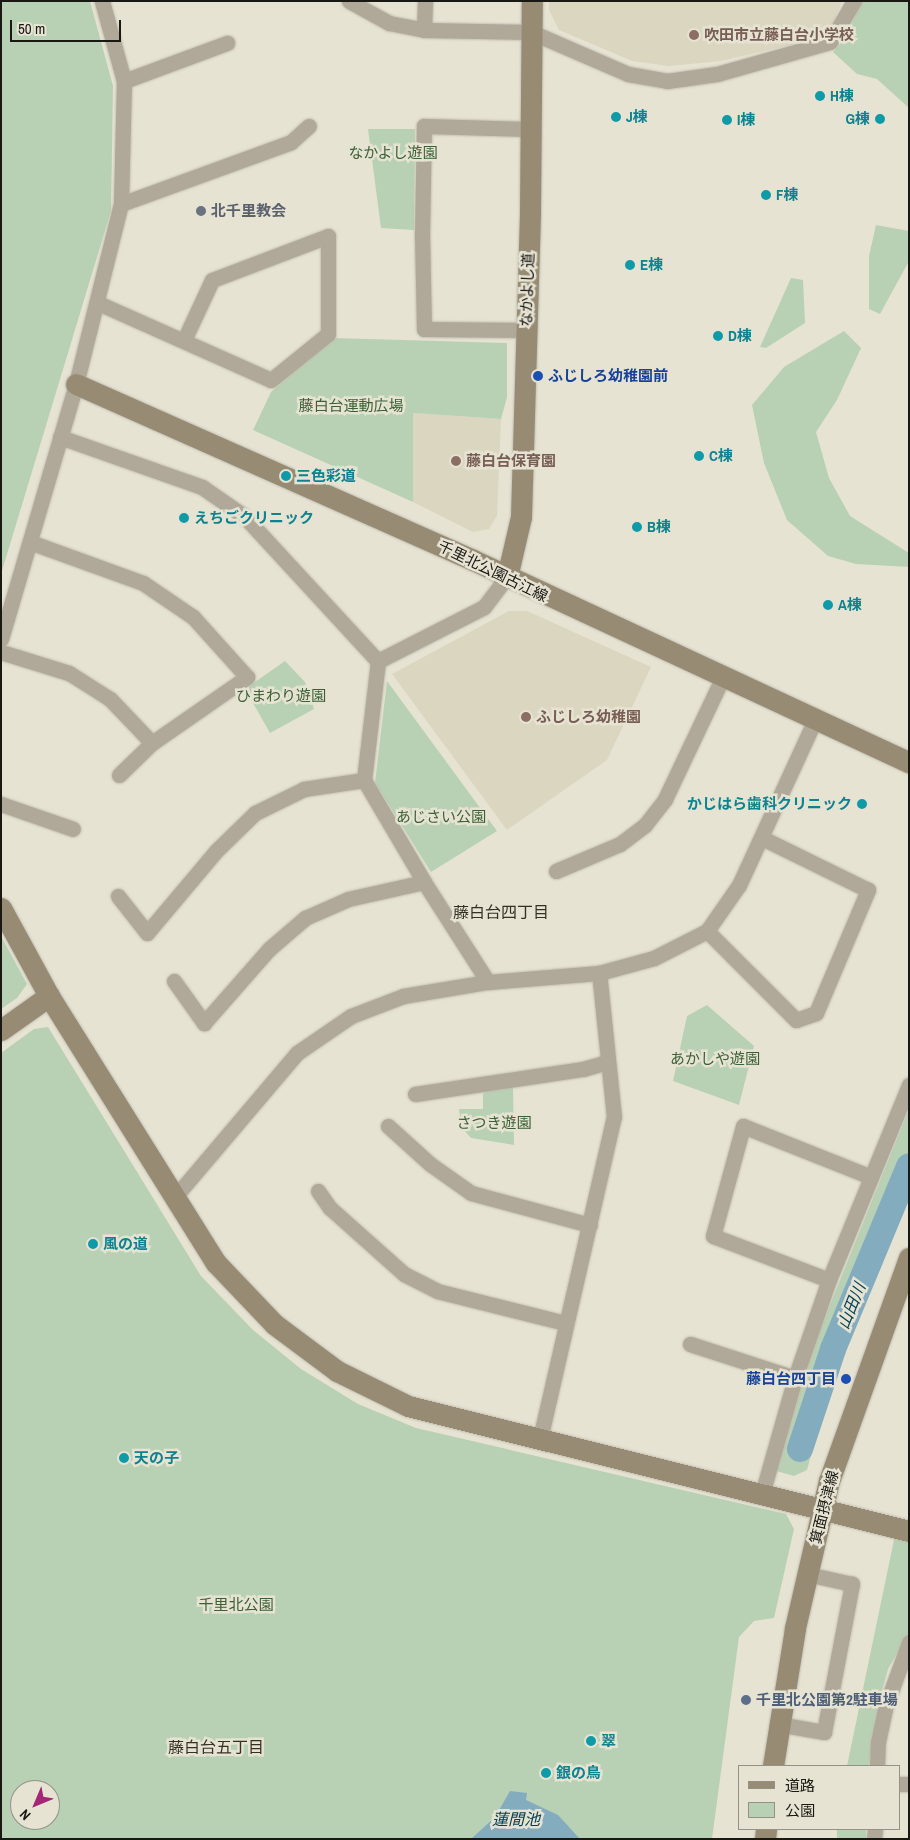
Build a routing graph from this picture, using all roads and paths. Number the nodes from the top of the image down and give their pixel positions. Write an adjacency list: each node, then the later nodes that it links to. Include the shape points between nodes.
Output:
1 (102, 1): 9 (street)
2 (349, 1): 6 (street, via 389,23)
3 (425, 1): 6 (street)
4 (532, 1): 7 (street, なかよし道)
5 (854, 1): 7 (street, via 830,42 717,74 667,81 628,74)
6 (424, 30): 7 (street)
7 (531, 32): 11 (street, なかよし道)
8 (226, 43): 9 (street)
9 (124, 81): 12 (street)
10 (310, 126): 12 (street, via 291,142)
11 (529, 129): 14 (street, なかよし道); 14 (street, via 424,126 422,227 424,329)
12 (121, 204): 13 (street)
13 (98, 303): 15 (street); 16 (street)
14 (526, 330): 19 (street, なかよし道, via 521,517)
15 (184, 340): 15 (street, via 271,380 328,334 328,236 212,280)
16 (76, 384): 17 (street); 19 (street, 千里北公園古江線)
17 (60, 437): 18 (street); 22 (street, via 209,492 244,516)
18 (30, 542): 20 (street); 25 (street, via 143,582 193,617 247,677)
19 (507, 577): 22 (street, via 484,607); 23 (street, 千里北公園古江線)
20 (1, 639)
21 (1, 652): 25 (street, via 69,673 110,699)
22 (378, 661): 28 (street)
23 (723, 677): 24 (street, 千里北公園古江線); 32 (street, via 665,799 645,825 620,844)
24 (816, 720): 26 (street, 千里北公園古江線); 31 (street)
25 (152, 743): 27 (street)
26 (909, 762)
27 (119, 775)
28 (364, 780): 33 (street); 34 (street, via 304,789 255,813 216,851 147,933)
29 (1, 804): 30 (street)
30 (73, 829)
31 (762, 838): 36 (street, via 739,885); 36 (street, via 868,890 816,1013 796,1020)
32 (556, 871)
33 (424, 882): 38 (street, via 348,899 305,918 269,949 204,1023); 39 (street)
34 (118, 896)
35 (1, 908): 40 (street)
36 (706, 930): 37 (street, via 654,958)
37 (599, 973): 39 (street); 42 (street)
38 (174, 981)
39 (488, 982): 48 (street, via 403,996 351,1016 335,1026 297,1053)
40 (49, 996): 41 (street); 48 (street)
41 (1, 1030)
42 (608, 1062): 44 (street, via 582,1069); 49 (street, via 614,1117)
43 (909, 1085): 46 (street)
44 (415, 1094)
45 (388, 1126): 49 (street, via 430,1164 471,1193)
46 (871, 1177): 51 (street); 51 (street, via 743,1126 713,1236)
47 (318, 1191): 52 (street, via 330,1208 404,1274 437,1291)
48 (174, 1198): 55 (street, via 216,1263 274,1324 337,1371 408,1406)
49 (590, 1225): 52 (street)
50 (909, 1258): 57 (street, 箕面摂津線, via 860,1386)
51 (829, 1280): 54 (street)
52 (565, 1323): 55 (street)
53 (690, 1344): 54 (street)
54 (795, 1378): 56 (street)
55 (540, 1440): 56 (street)
56 (762, 1494): 57 (street)
57 (823, 1510): 58 (street); 59 (street, 箕面摂津線)
58 (909, 1531)
59 (807, 1574): 62 (street, 箕面摂津線); 62 (street, via 852,1584 824,1732)
60 (909, 1642): 61 (street)
61 (903, 1673): 64 (street, via 882,1723)
62 (778, 1724): 63 (street, 箕面摂津線)
63 (773, 1765)
64 (877, 1765)

